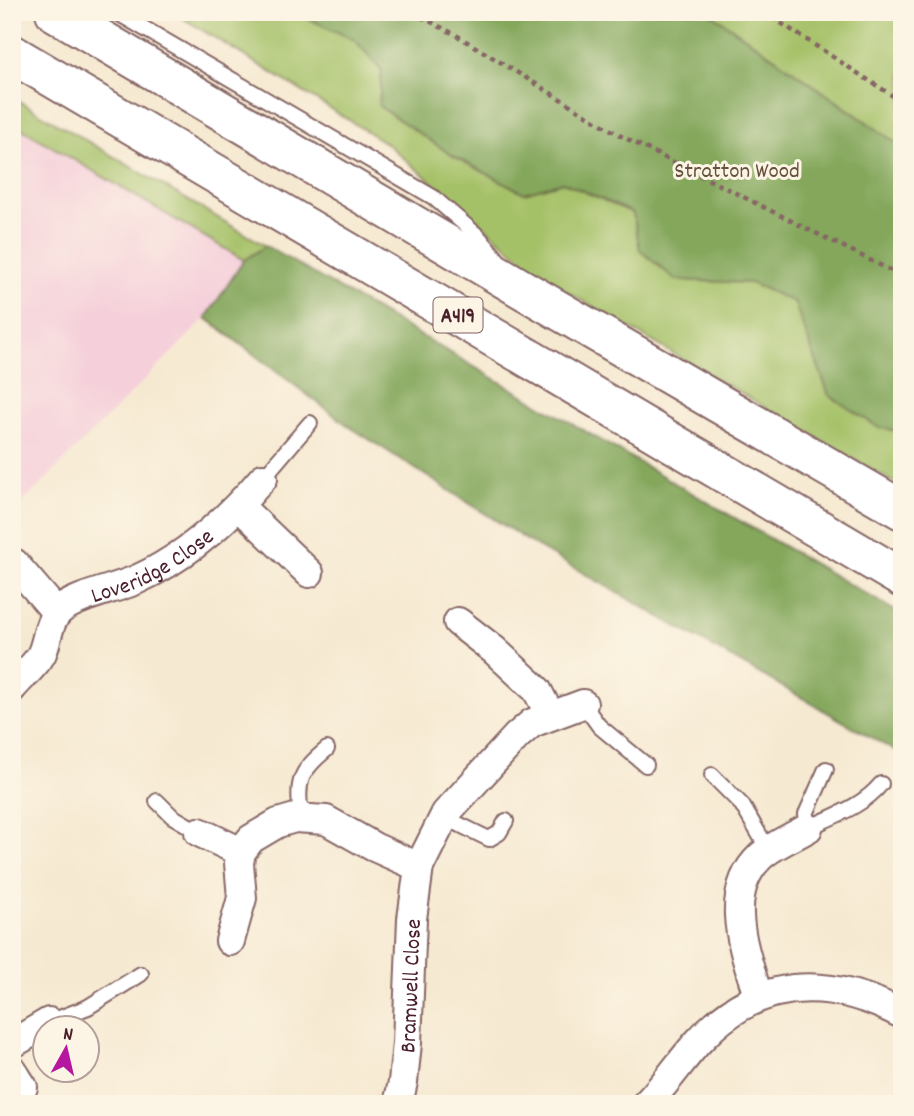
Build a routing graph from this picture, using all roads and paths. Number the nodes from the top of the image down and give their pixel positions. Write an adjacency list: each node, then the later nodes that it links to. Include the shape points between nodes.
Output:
1 (55, 12): 8 (highway, A419)
2 (116, 12): 8 (lane, via 433,197 478,236)
3 (412, 12): 7 (path, via 621,136)
4 (764, 12): 6 (path)
5 (12, 54): 15 (highway, A419)
6 (902, 102)
7 (902, 276)
8 (522, 289): 12 (highway, A419)
9 (310, 423): 10 (lane)
10 (262, 478): 11 (street, Loveridge Close)
11 (239, 506): 14 (street); 16 (street, Loveridge Close, via 160,568)
12 (902, 510)
13 (14, 563): 16 (street)
14 (309, 573)
15 (902, 578)
16 (57, 613): 18 (street, via 40,657)
17 (458, 622): 20 (street, via 537,690)
18 (12, 688)
19 (583, 704): 20 (street, Bramwell Close); 22 (lane, via 599,726)
20 (550, 715): 27 (street, Bramwell Close, via 517,736)
21 (327, 749): 28 (lane, via 301,776)
22 (646, 765)
23 (826, 769): 30 (lane, via 806,814)
24 (712, 775): 32 (lane, via 743,805)
25 (881, 784): 30 (lane, via 858,805)
26 (157, 802): 31 (lane)
27 (444, 817): 29 (lane, via 489,839); 34 (street, Bramwell Close)
28 (301, 818): 33 (street, via 251,839); 34 (street, via 334,823)
29 (506, 821)
30 (807, 828): 32 (street)
31 (199, 832): 33 (street)
32 (769, 851): 37 (street, via 750,869 738,901)
33 (241, 852): 35 (street, via 242,898)
34 (419, 867): 42 (street, Bramwell Close)
35 (230, 941)
36 (141, 974): 38 (lane)
37 (758, 996): 39 (street, via 779,990 842,991); 43 (street, via 736,1007 698,1041)
38 (68, 1014)
39 (902, 1014)
40 (32, 1032): 41 (street)
41 (12, 1044)
42 (398, 1104)
43 (646, 1104)

